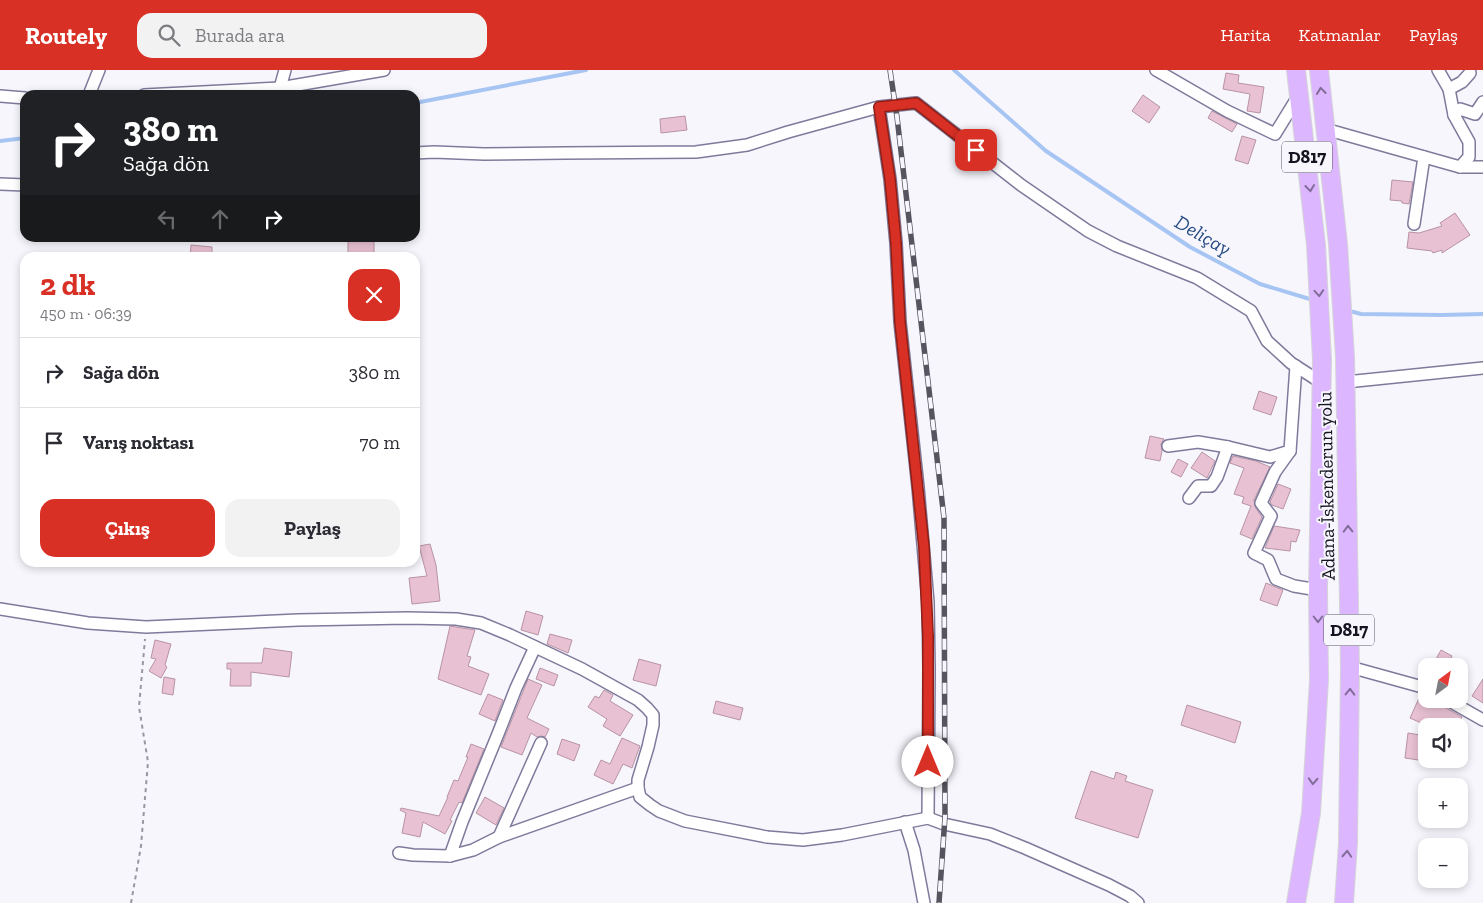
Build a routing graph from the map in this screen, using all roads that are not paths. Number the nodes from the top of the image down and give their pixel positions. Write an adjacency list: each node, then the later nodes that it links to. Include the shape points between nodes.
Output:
1 (99, 70): 11 (street)
2 (284, 70): 9 (street)
3 (384, 70): 9 (street)
4 (1156, 70): 14 (street, via 1275,134)
5 (1296, 70): 14 (highway, D817)
6 (1319, 70): 19 (highway, Adana-İskenderun yolu / D817, one-way to 6)
7 (1438, 70): 10 (street)
8 (1470, 73): 10 (street)
9 (280, 88): 12 (street)
10 (1449, 89): 18 (street)
11 (91, 90)
12 (241, 90)
13 (0, 96): 15 (street)
14 (1298, 96): 30 (highway, Adana-İskenderun yolu / D817, one-way to 30, via 1316,245)
15 (20, 98)
16 (1483, 102): 18 (street, via 1475,114 1460,109)
17 (879, 107): 20 (street, via 747,145 696,152); 27 (street, via 916,103 1021,185 1088,231 1197,278 1226,295 1251,311 1267,341); 44 (street, via 890,179 900,322 928,602)
18 (1454, 115): 22 (street, via 1469,142 1469,157)
19 (1325, 130): 21 (street); 29 (highway, Adana-İskenderun yolu / D817, via 1338,244)
20 (420, 153)
21 (1424, 157): 22 (street); 26 (street)
22 (1460, 166): 23 (street)
23 (1483, 167)
24 (0, 184): 25 (street)
25 (20, 185)
26 (1414, 224)
27 (1296, 366): 30 (street); 33 (street)
28 (1483, 368): 29 (street)
29 (1346, 382): 38 (highway, Adana-İskenderun yolu / D817, one-way to 29)
30 (1322, 383): 35 (highway, Adana-İskenderun yolu / D817)
31 (1168, 446): 32 (street, via 1198,442)
32 (1228, 447): 33 (street, via 1270,457); 34 (street, via 1211,486 1198,486)
33 (1290, 451): 35 (street, via 1275,472 1261,503 1271,516 1254,553 1268,560 1276,579)
34 (1189, 498)
35 (1318, 590): 51 (highway, Adana-İskenderun yolu / D817, one-way to 51, via 1319,680 1311,813)
36 (0, 608): 37 (street, via 88,623 146,627 298,620 456,619 481,623)
37 (536, 647): 43 (street, via 638,700 653,716); 48 (street, via 516,688)
38 (1350, 667): 39 (street); 52 (highway, Adana-İskenderun yolu / D817, one-way to 38)
39 (1418, 686)
40 (1462, 708): 41 (street)
41 (1483, 720)
42 (541, 743): 46 (street)
43 (638, 788): 45 (street, via 640,797 650,806 685,821 767,838 804,840); 46 (street)
44 (928, 818): 45 (street); 50 (street, via 990,834 1109,884)
45 (905, 822): 49 (street)
46 (499, 837): 48 (street, via 474,850)
47 (399, 853): 48 (street)
48 (450, 856)
49 (924, 903)
50 (1138, 903)
51 (1296, 903)
52 (1344, 903)

